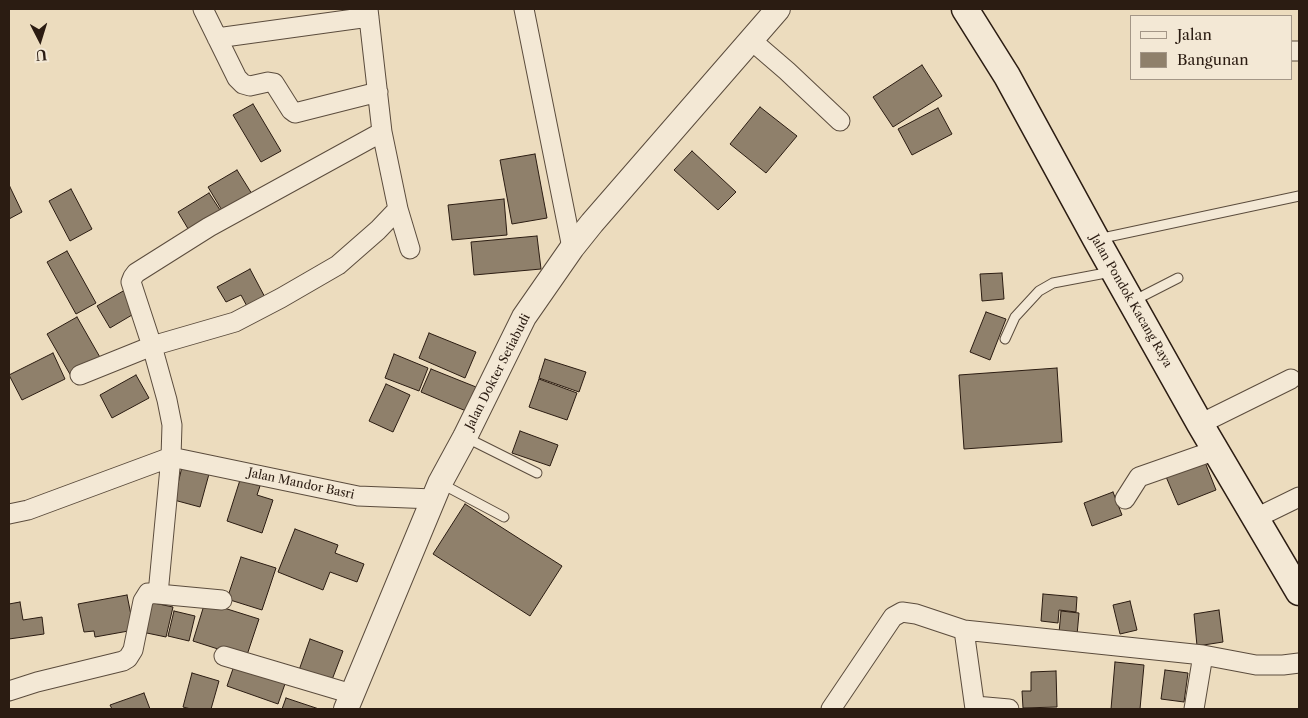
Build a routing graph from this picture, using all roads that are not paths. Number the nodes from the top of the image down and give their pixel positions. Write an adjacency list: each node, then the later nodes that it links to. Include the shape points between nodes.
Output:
1 (203, 9): 6 (street)
2 (524, 9): 14 (street)
3 (778, 9): 7 (street, Jalan Dokter Setiabudi)
4 (965, 9): 13 (main road, Jalan Pondok Kacang Raya, via 1007,76)
5 (368, 13): 6 (street); 8 (street)
6 (217, 38): 8 (street, via 236,78 250,86 274,83 295,113)
7 (751, 40): 9 (street); 14 (street, Jalan Dokter Setiabudi)
8 (378, 92): 10 (street)
9 (840, 121)
10 (382, 132): 12 (street); 20 (street, via 209,227 136,273 131,282)
11 (1299, 196): 13 (lane)
12 (398, 209): 15 (street); 20 (street, via 338,265 281,298 235,322)
13 (1096, 239): 16 (main road, Jalan Pondok Kacang Raya)
14 (572, 248): 24 (street, Jalan Dokter Setiabudi, via 524,317)
15 (410, 249)
16 (1115, 272): 18 (main road, Jalan Pondok Kacang Raya); 19 (lane, via 1053,283 1038,291 1015,318)
17 (1178, 278): 18 (lane)
18 (1132, 302): 23 (main road, Jalan Pondok Kacang Raya)
19 (1005, 339)
20 (152, 346): 21 (street); 26 (street, via 172,425)
21 (80, 374)
22 (1291, 379): 23 (street)
23 (1200, 424): 25 (main road, Jalan Pondok Kacang Raya)
24 (465, 437): 27 (lane); 28 (street, Jalan Dokter Setiabudi)
25 (1216, 450): 30 (street, via 1139,477); 33 (main road, Jalan Pondok Kacang Raya)
26 (171, 457): 28 (street, Jalan Mandor Basri, via 358,496); 31 (street, via 28,510); 35 (street)
27 (537, 473)
28 (436, 491): 32 (lane); 42 (street, Jalan Dokter Setiabudi)
29 (1299, 497): 33 (street)
30 (1125, 499)
31 (9, 514)
32 (504, 517)
33 (1256, 518): 34 (main road, Jalan Pondok Kacang Raya)
34 (1299, 592)
35 (158, 594): 36 (street); 41 (street, via 148,594 143,601 133,650 128,658)
36 (222, 600)
37 (964, 630): 38 (street); 43 (street); 44 (street, via 916,614 902,612 893,617)
38 (1203, 655): 40 (street, via 1256,665); 46 (street)
39 (224, 656): 42 (street)
40 (1299, 663)
41 (9, 691)
42 (349, 702)
43 (975, 708): 45 (street)
44 (831, 709)
45 (1009, 709)
46 (1194, 709)

